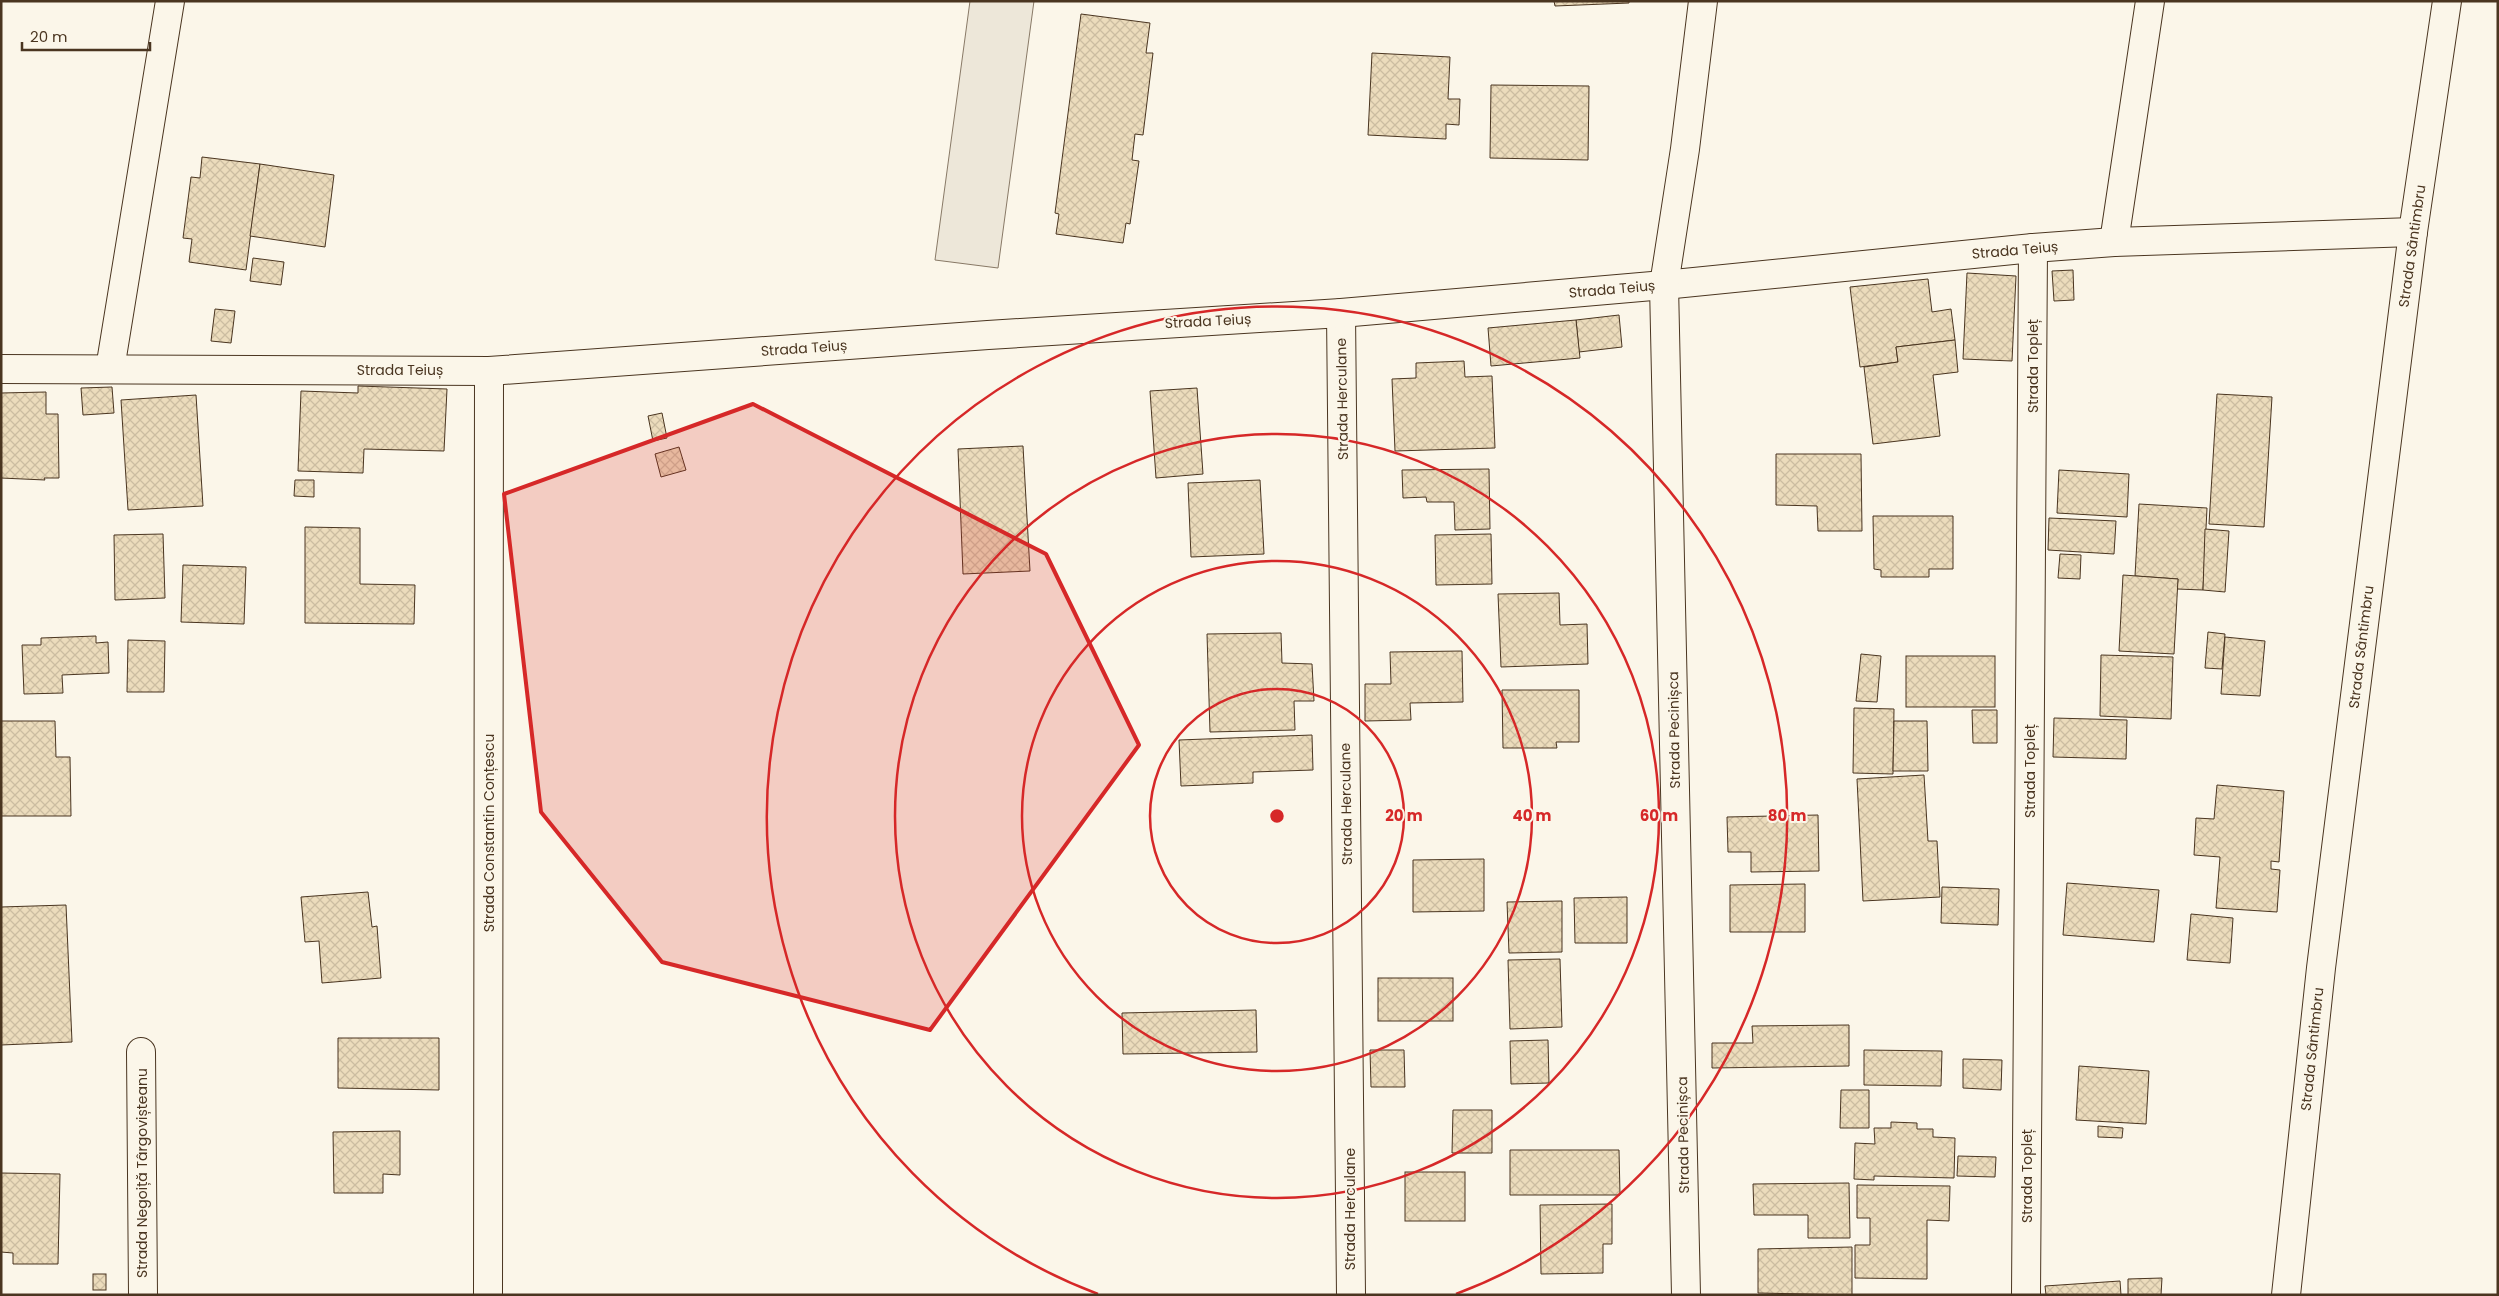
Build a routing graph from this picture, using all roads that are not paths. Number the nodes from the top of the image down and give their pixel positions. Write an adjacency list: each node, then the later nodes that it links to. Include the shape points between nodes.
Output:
1 (170, 1): 10 (street)
2 (1703, 1): 8 (street, Strada Pecinișca)
3 (2150, 1): 6 (street)
4 (2447, 1): 5 (street, Strada Sântimbru)
5 (2413, 232): 6 (street, Strada Teiuș); 19 (street, Strada Sântimbru, via 2321,968)
6 (2114, 242): 7 (street, Strada Teiuș)
7 (2033, 248): 8 (street, Strada Teiuș); 18 (street, Strada Topleț)
8 (1664, 285): 9 (street, Strada Teiuș); 17 (street, Strada Pecinișca)
9 (1341, 313): 12 (street, Strada Teiuș, via 988,334); 16 (street, Strada Herculane)
10 (110, 368): 11 (street, Strada Teiuș); 12 (street, Strada Teiuș)
11 (1, 369)
12 (488, 370): 15 (street, Strada Constantin Conțescu)
13 (141, 1052): 14 (street, Strada Negoiță Târgovișteanu)
14 (142, 1295)
15 (488, 1295)
16 (1351, 1295)
17 (1686, 1295)
18 (2026, 1295)
19 (2286, 1295)

